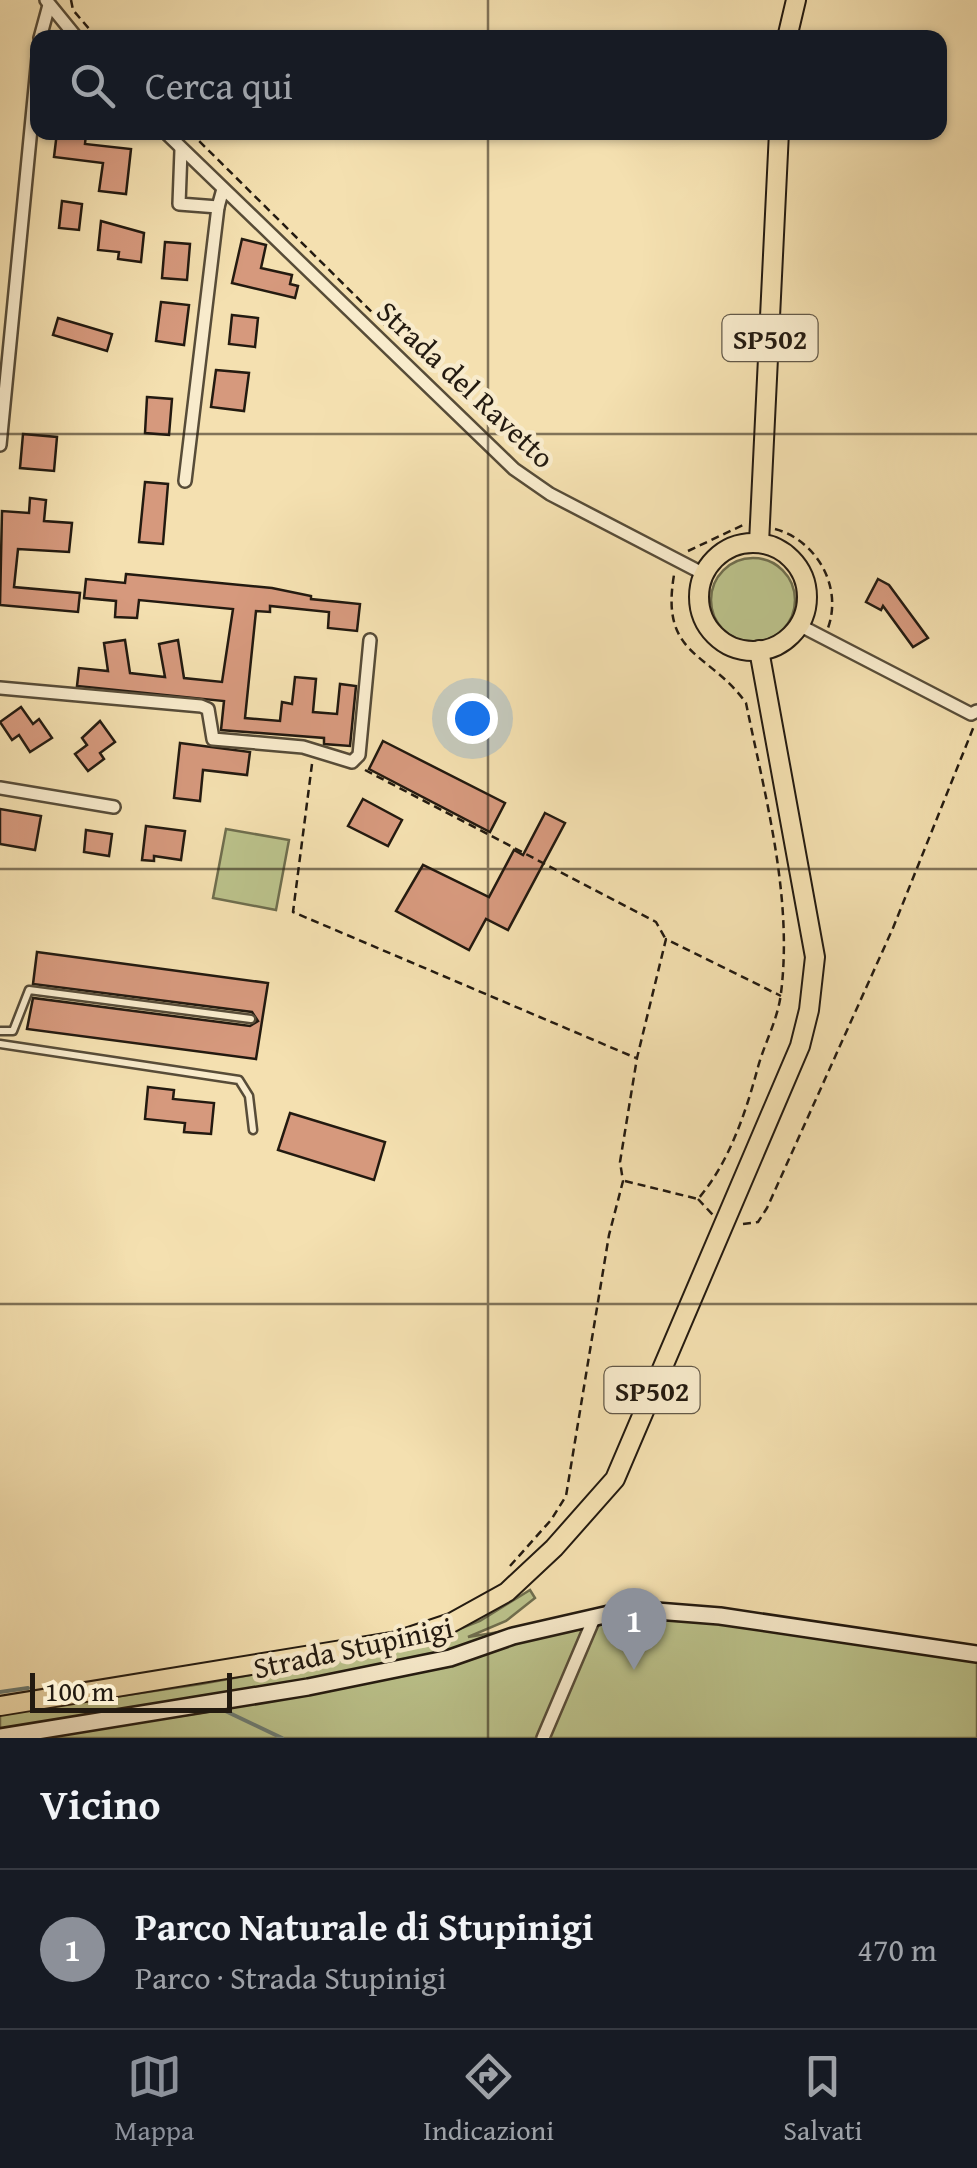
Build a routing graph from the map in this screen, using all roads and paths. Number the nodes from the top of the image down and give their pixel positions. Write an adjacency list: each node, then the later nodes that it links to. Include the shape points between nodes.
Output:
1 (71, 0): 6 (path)
2 (796, 0): 7 (main road)
3 (47, 2): 4 (street); 5 (street)
4 (42, 30)
5 (70, 30)
6 (91, 30)
7 (789, 30)
8 (30, 139): 16 (street)
9 (172, 140): 12 (street, Strada del Ravetto)
10 (198, 140): 15 (path)
11 (779, 140): 18 (main road, SP502)
12 (181, 150): 13 (street, Strada del Ravetto); 14 (street, via 179,204)
13 (223, 189): 14 (street); 19 (street, Strada del Ravetto, via 514,469 550,494)
14 (218, 207): 17 (street)
15 (400, 340)
16 (0, 446)
17 (185, 481)
18 (759, 533): 19 (path, via 736,526); 20 (main road, via 724,551); 21 (main road, via 804,578); 22 (path, via 794,534 825,571 832,597)
19 (681, 556): 20 (street, Strada del Ravetto); 32 (path, via 670,616 679,640 746,703 781,899)
20 (704, 574): 24 (main road, via 699,603 707,625 724,642)
21 (799, 625): 22 (street); 24 (main road, via 782,642)
22 (824, 638): 26 (street)
23 (370, 640): 28 (street, via 359,755)
24 (759, 650): 42 (main road, SP502, via 814,958 800,1046 614,1478)
25 (0, 688): 27 (street, via 201,706 208,710 213,739)
26 (976, 716): 41 (path, via 879,959 768,1208 758,1222)
27 (314, 750): 28 (street); 36 (path, via 293,912)
28 (352, 762): 31 (path, via 656,922)
29 (0, 788): 30 (street)
30 (114, 807)
31 (666, 940): 32 (path); 36 (path)
32 (780, 996): 39 (path, via 748,1106)
33 (252, 1020): 34 (lane, via 30,990 20,1022)
34 (0, 1031)
35 (0, 1044): 37 (lane, via 239,1080 249,1096)
36 (637, 1058): 38 (path, via 620,1162)
37 (252, 1130)
38 (624, 1181): 39 (path); 42 (path, via 566,1496 512,1563)
39 (698, 1199): 40 (path)
40 (718, 1218)
41 (741, 1225)
42 (507, 1592): 45 (main road, SP502, via 451,1623 397,1641)
43 (595, 1616): 44 (main road, Strada Stupinigi, via 669,1610); 46 (main road, Strada Stupinigi, via 450,1658 326,1684); 47 (street)
44 (977, 1654)
45 (0, 1706)
46 (0, 1737)
47 (543, 1738)

